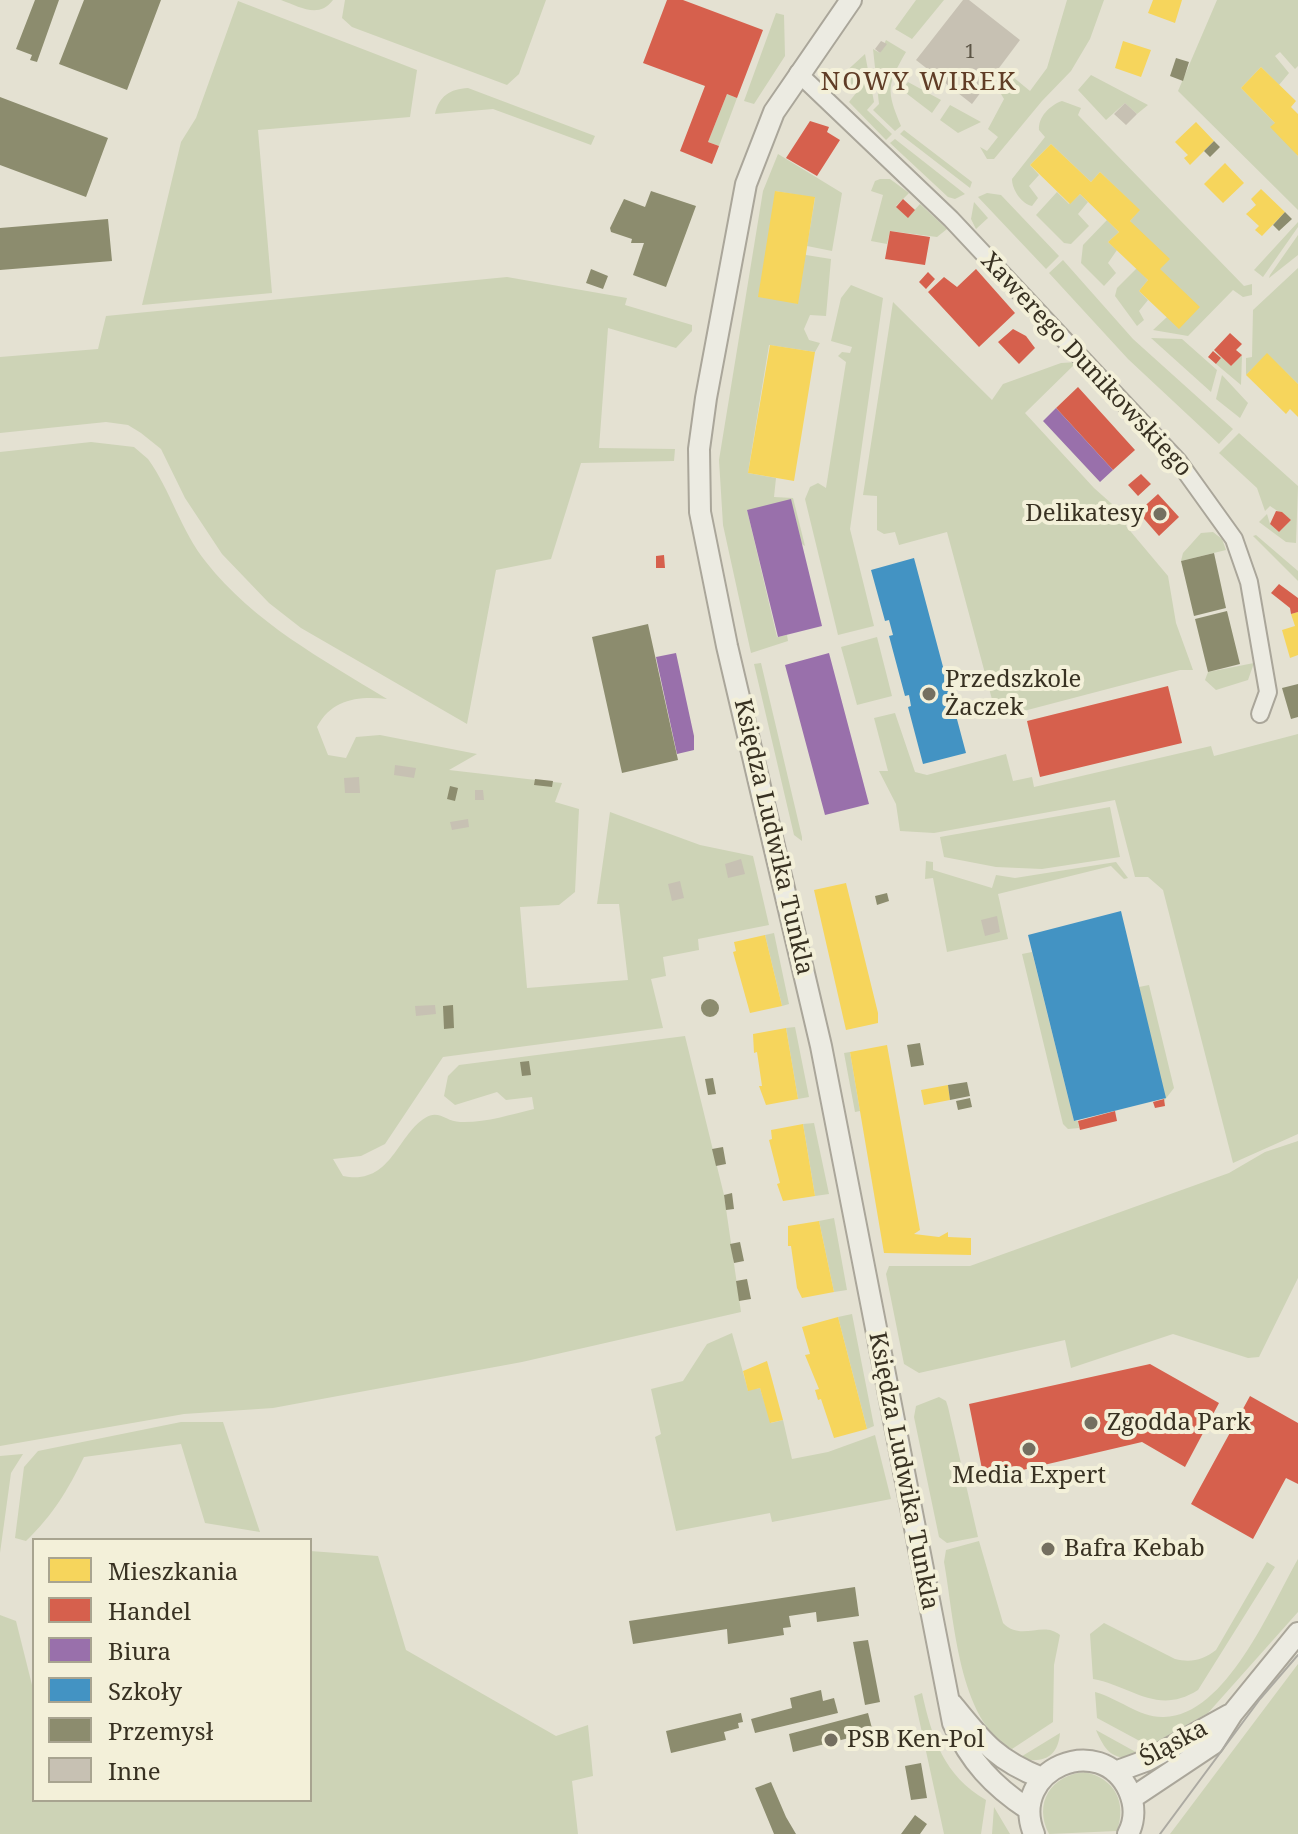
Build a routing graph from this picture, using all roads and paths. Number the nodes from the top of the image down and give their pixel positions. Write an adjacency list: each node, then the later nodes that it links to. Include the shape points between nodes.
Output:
1 (851, 0): 2 (street, Księdza Ludwika Tunkla)
2 (798, 73): 3 (street, Xawerego Dunikowskiego, via 951,219 1168,449 1234,539 1264,652 1268,692); 5 (street, Księdza Ludwika Tunkla, via 757,152 737,221 699,449 700,512 821,1046)
3 (1260, 714)
4 (1298, 1633): 6 (street, Śląska)
5 (947, 1697): 8 (street, Księdza Ludwika Tunkla, via 983,1742 1011,1766); 10 (street, Księdza Ludwika Tunkla, via 965,1750 984,1775)
6 (1232, 1714): 7 (street, Śląska); 9 (street, Śląska, via 1213,1744)
7 (1115, 1772): 8 (street, via 1078,1760); 9 (street)
8 (1042, 1778): 10 (street)
9 (1132, 1798): 12 (street)
10 (1028, 1809): 11 (street)
11 (1034, 1834)
12 (1128, 1834)

